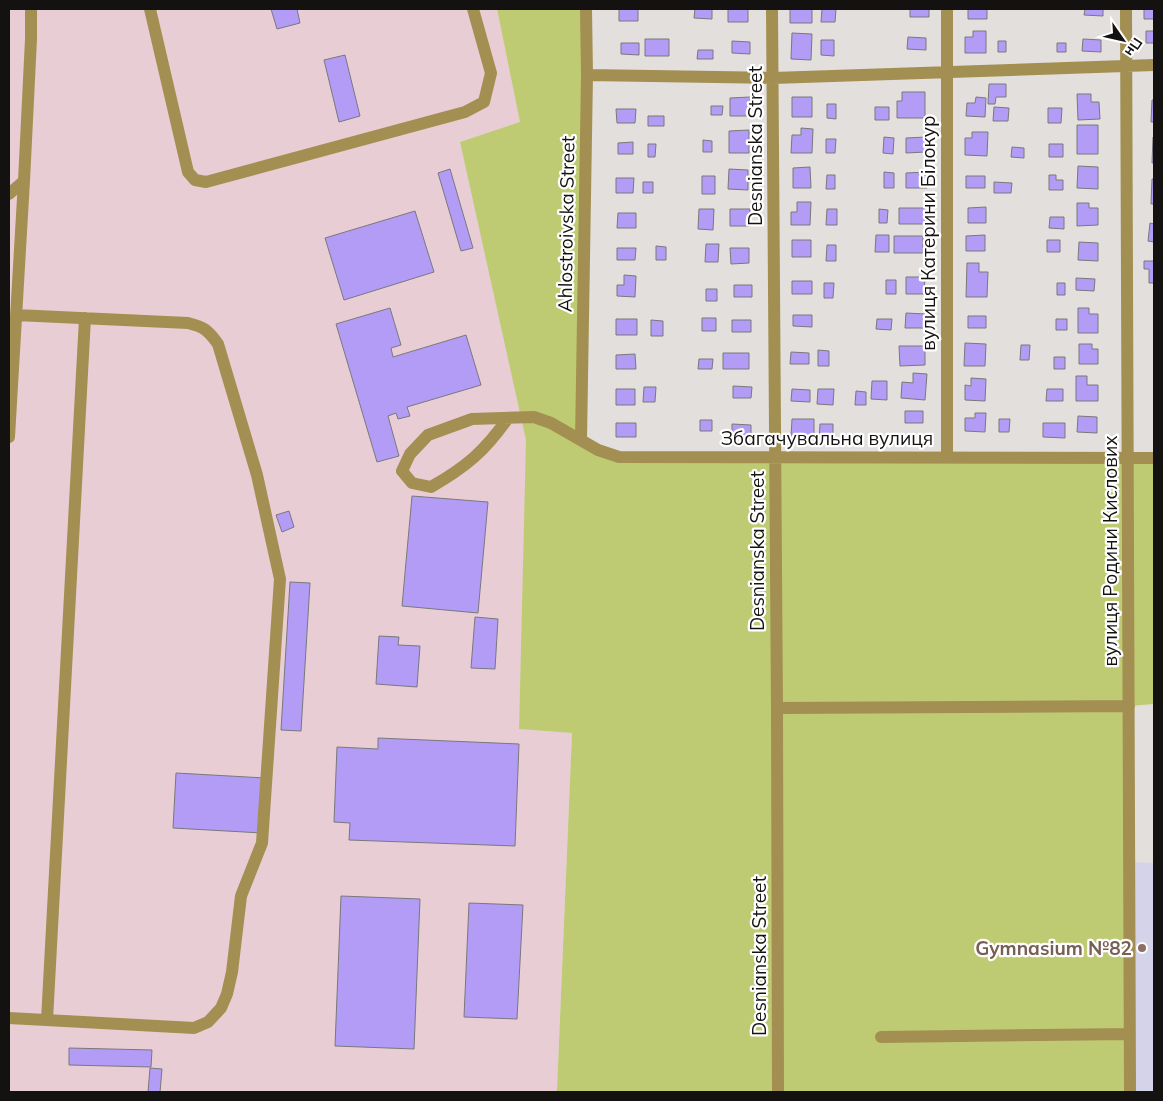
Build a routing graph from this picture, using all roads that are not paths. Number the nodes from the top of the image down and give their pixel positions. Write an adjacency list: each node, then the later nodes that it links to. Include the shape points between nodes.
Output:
1 (31, 9): 13 (street)
2 (150, 9): 3 (street, via 188,172 195,180 206,182 466,112 484,102 491,73)
3 (473, 9)
4 (586, 9): 11 (street, Ahlostroivska Street)
5 (772, 9): 12 (street, Desnianska Street)
6 (947, 9): 10 (street, вулиця Катерини Білокур)
7 (1126, 9): 9 (street, вулиця Родини Кислових)
8 (1154, 65): 9 (street)
9 (1126, 67): 10 (street); 22 (street, вулиця Родини Кислових)
10 (947, 72): 12 (street); 21 (street, вулиця Катерини Білокур)
11 (587, 76): 12 (street); 19 (street, Ahlostroivska Street)
12 (773, 78): 20 (street, Desnianska Street)
13 (24, 181): 14 (street); 15 (street)
14 (9, 194)
15 (16, 314): 16 (street); 18 (street)
16 (85, 318): 27 (street); 27 (street, via 188,323 210,333 218,344 257,475 280,579 262,844 242,896 232,972 221,1008 208,1022 194,1028)
17 (508, 418): 17 (street, Збагачувальна вулиця, via 472,419 428,435 410,454 402,471 412,483 431,486 469,463); 19 (street, Збагачувальна вулиця, via 534,417)
18 (9, 437)
19 (581, 440): 20 (street, Збагачувальна вулиця, via 619,457)
20 (775, 457): 21 (street, Збагачувальна вулиця); 25 (street, Desnianska Street)
21 (947, 457): 22 (street, Збагачувальна вулиця)
22 (1128, 458): 23 (street, Збагачувальна вулиця); 24 (street, вулиця Родини Кислових)
23 (1154, 458)
24 (1129, 706): 25 (street); 28 (street, вулиця Родини Кислових)
25 (777, 708): 30 (street, Desnianska Street)
26 (9, 1018): 27 (street)
27 (47, 1020)
28 (1130, 1034): 29 (street); 31 (street, вулиця Родини Кислових)
29 (881, 1037)
30 (778, 1092)
31 (1130, 1092)

